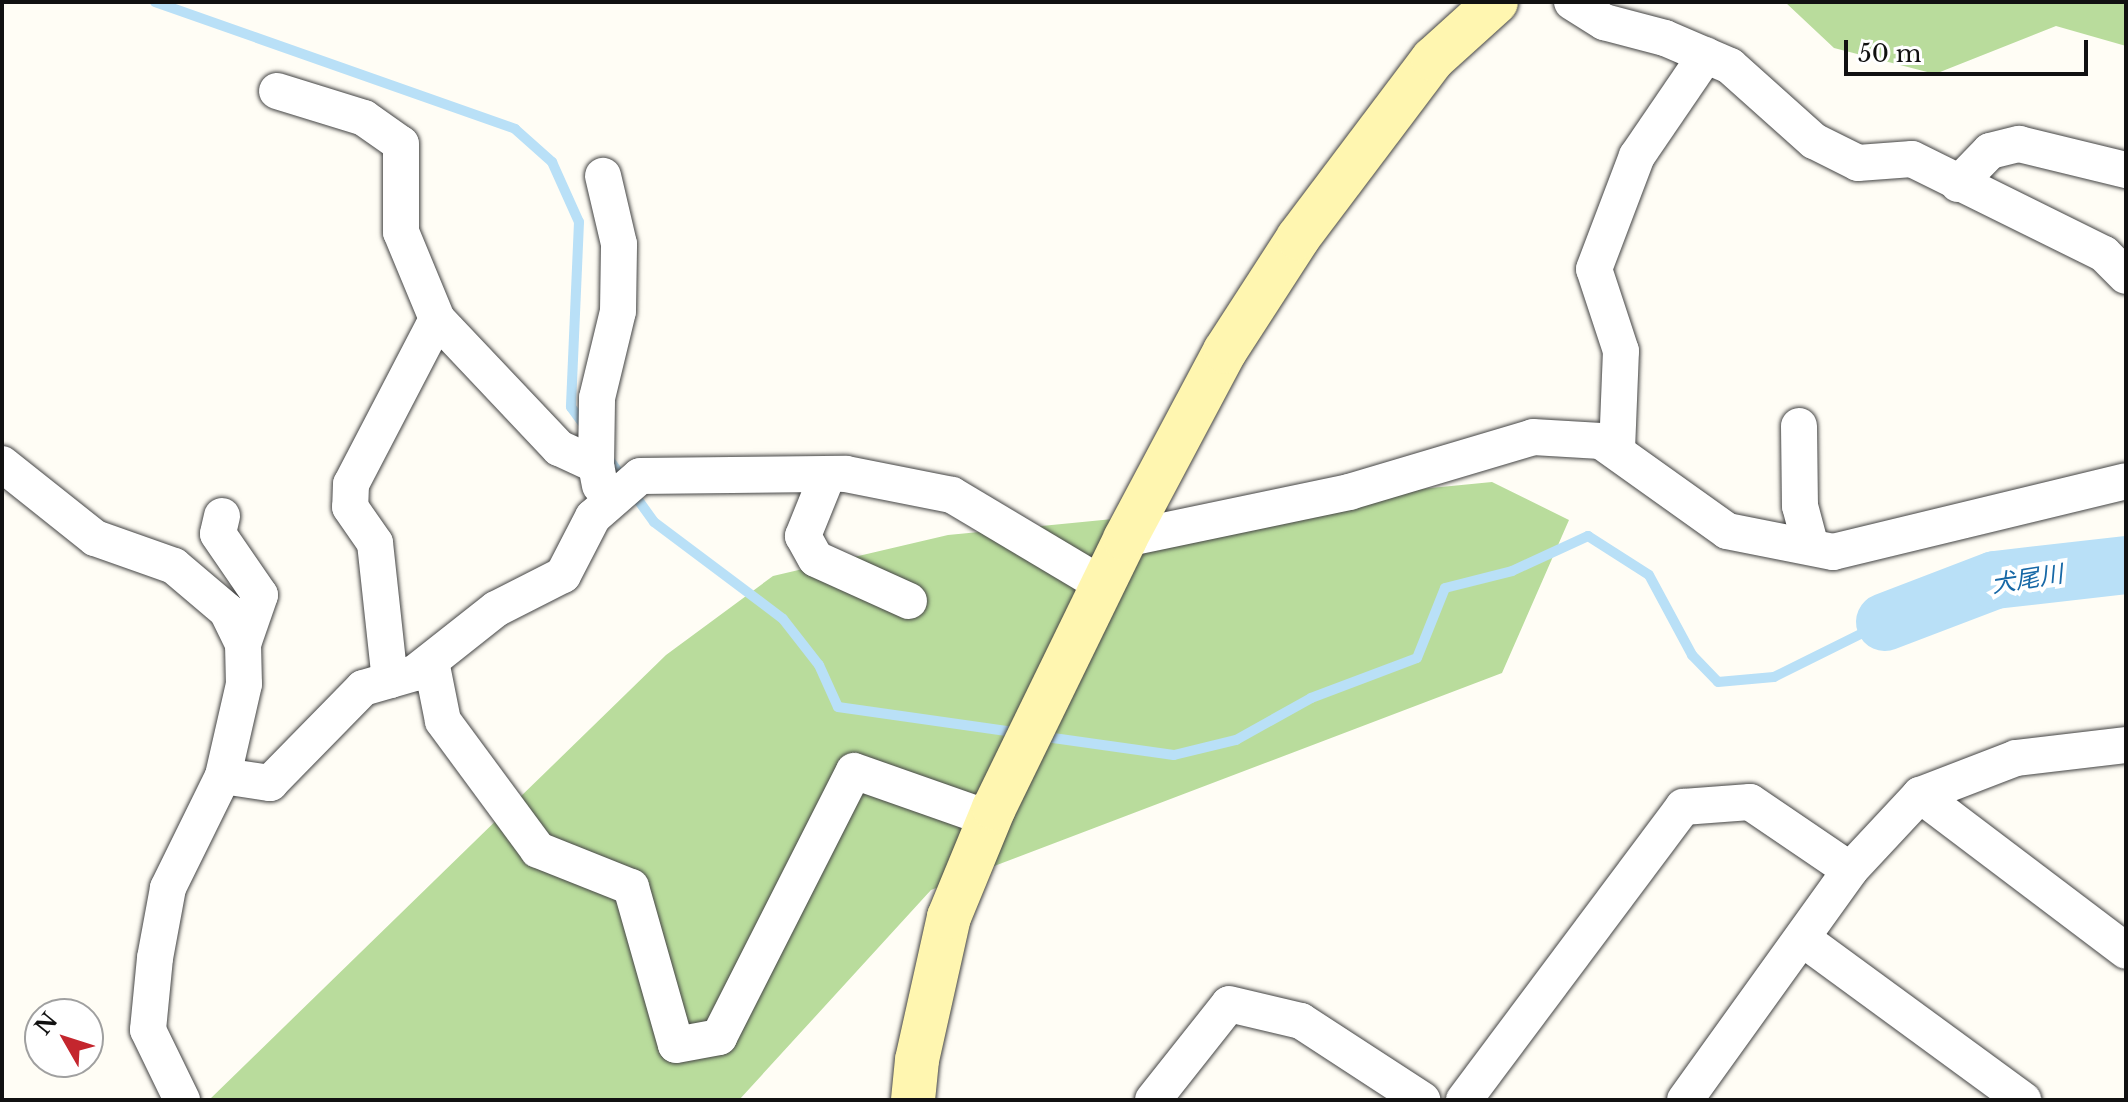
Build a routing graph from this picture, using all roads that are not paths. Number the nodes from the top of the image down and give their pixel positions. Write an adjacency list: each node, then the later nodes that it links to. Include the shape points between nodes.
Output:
1 (1496, 2): 18 (street, via 1433,59 1298,238 1225,351)
2 (1572, 2): 3 (street, via 1604,22)
3 (1706, 55): 7 (street, via 1730,66 1814,141 1858,163 1912,159); 11 (street, via 1637,156 1594,269 1621,351)
4 (277, 91): 9 (street, via 364,118 401,144 401,232)
5 (2126, 170): 7 (street, via 2019,144 1990,151)
6 (603, 176): 13 (street, via 619,244 618,311 597,412)
7 (1958, 184): 8 (street, via 2104,254)
8 (2126, 276)
9 (437, 319): 13 (street, via 559,448); 24 (street, via 351,484 350,507 375,543)
10 (1799, 426): 19 (street, via 1800,506)
11 (1617, 450): 18 (street, via 1601,441 1533,437 1349,492); 19 (street, via 1727,531)
12 (2, 464): 22 (street, via 95,538 174,566 227,611)
13 (596, 464): 16 (street)
14 (828, 474): 16 (street, via 640,476); 20 (street, via 952,495); 21 (street, via 803,536 816,559)
15 (2126, 481): 19 (street, via 1833,552)
16 (608, 504): 23 (street, via 593,517 563,575 496,609)
17 (222, 516): 22 (street, via 218,534 260,595)
18 (1125, 539): 20 (street)
19 (1811, 547)
20 (1103, 585): 28 (street)
21 (909, 601)
22 (243, 644): 26 (street, via 244,684)
23 (431, 661): 24 (street, via 415,673); 28 (street, via 443,721 538,850 631,887 676,1045 719,1037 854,771)
24 (390, 680): 26 (street, via 363,688 270,783)
25 (2126, 745): 27 (street, via 2016,758)
26 (223, 776): 33 (street, via 168,888 155,958 148,1030)
27 (1920, 795): 29 (street); 31 (street)
28 (992, 813): 34 (street, via 949,917)
29 (1850, 870): 30 (street); 37 (street, via 1750,802 1683,807)
30 (1803, 939): 32 (street); 38 (street)
31 (2126, 951)
32 (1699, 1095)
33 (182, 1100)
34 (913, 1100)
35 (1153, 1100): 36 (street, via 1229,1004 1301,1021)
36 (1422, 1100)
37 (1464, 1100)
38 (2023, 1100)

